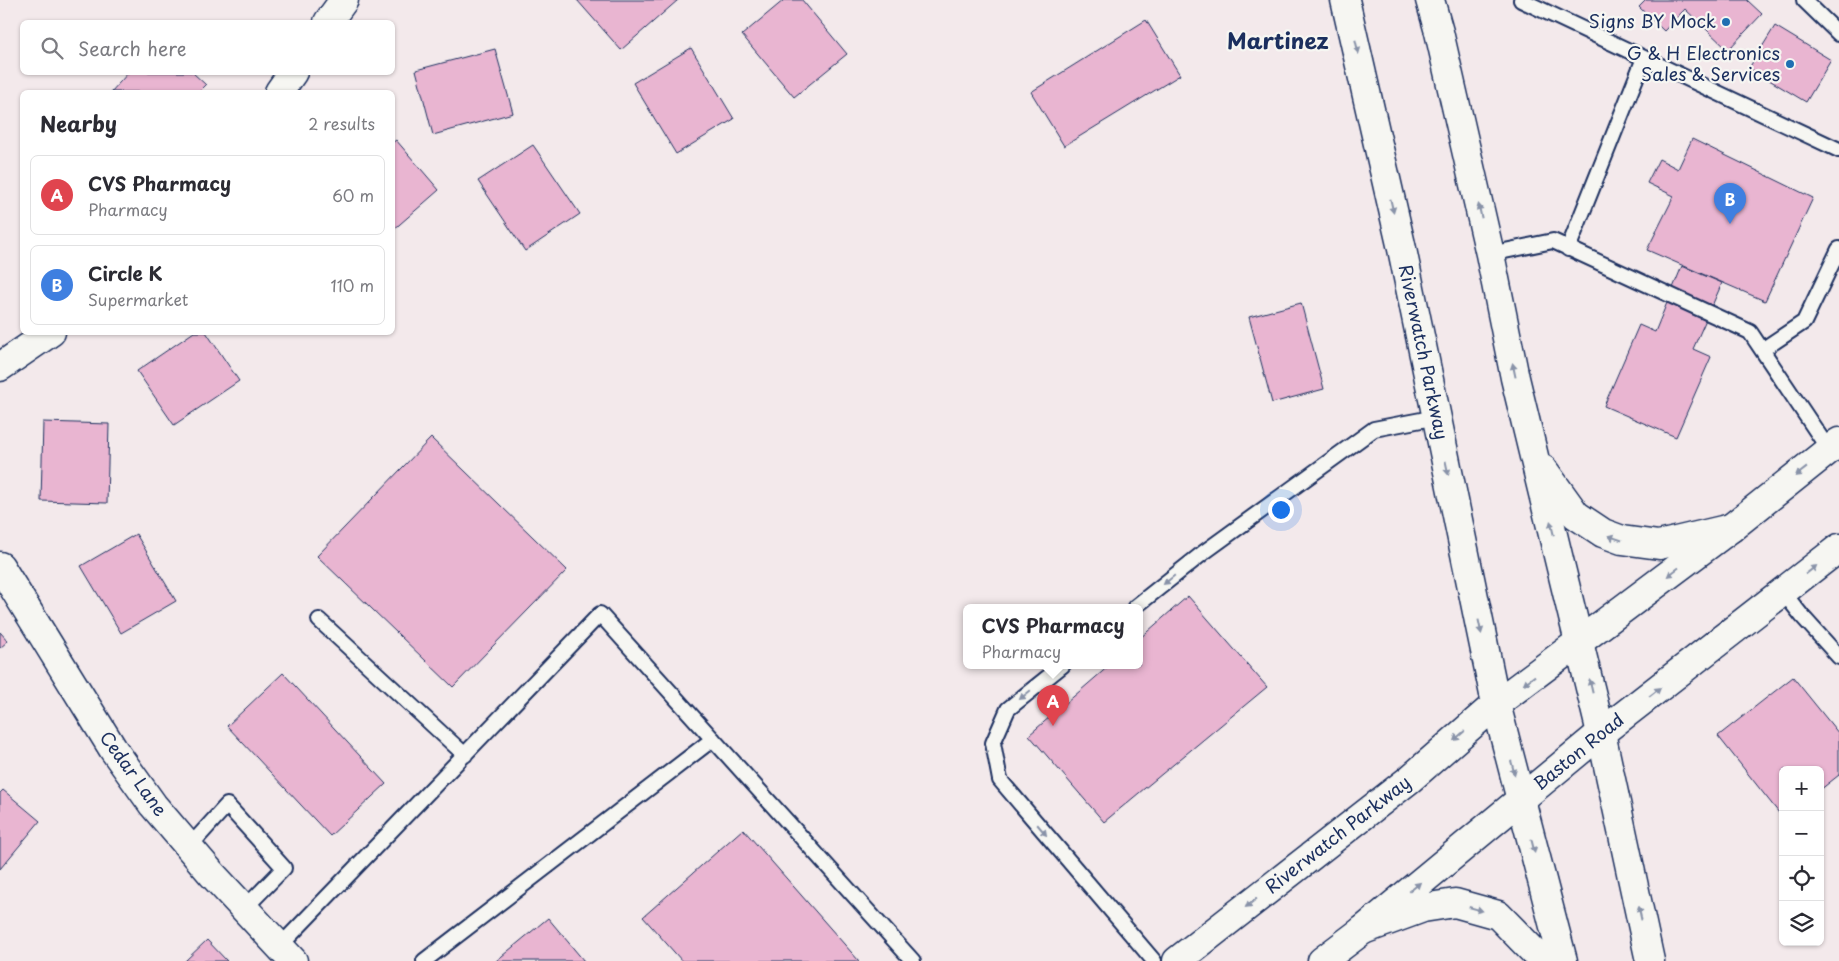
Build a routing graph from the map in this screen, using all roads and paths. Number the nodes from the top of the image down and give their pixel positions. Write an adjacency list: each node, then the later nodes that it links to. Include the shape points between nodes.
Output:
1 (344, 0): 6 (main road)
2 (1345, 0): 18 (main road, Riverwatch Parkway, one-way to 18)
3 (1430, 0): 14 (main road, one-way to 3)
4 (1521, 0): 8 (lane)
5 (1804, 0): 7 (lane)
6 (329, 20)
7 (1839, 34)
8 (1644, 58): 11 (lane); 12 (lane)
9 (292, 75): 10 (main road)
10 (281, 90)
11 (1839, 150)
12 (1568, 249): 14 (lane, via 1553,241); 16 (lane, via 1750,332)
13 (1839, 249): 16 (lane, via 1804,322)
14 (1490, 254): 20 (main road, one-way to 14)
15 (47, 335): 17 (main road)
16 (1762, 350): 19 (lane)
17 (0, 367)
18 (1437, 417): 25 (lane, one-way to 25, via 1374,429 1203,553); 30 (main road, Riverwatch Parkway, one-way to 30)
19 (1834, 446): 21 (main road, Riverwatch Parkway, one-way to 21)
20 (1535, 458): 21 (main road, one-way to 20, via 1659,545 1609,536 1576,515); 27 (main road, one-way to 20)
21 (1731, 528): 27 (main road, Riverwatch Parkway, one-way to 27)
22 (1839, 548): 24 (main road, Baston Road, one-way to 22)
23 (0, 566): 35 (main road, Cedar Lane, via 113,749)
24 (1783, 592): 28 (lane); 31 (main road, Baston Road, one-way to 24)
25 (1139, 604)
26 (320, 620): 33 (lane)
27 (1581, 642): 30 (main road, Riverwatch Parkway, one-way to 30); 31 (main road, one-way to 27)
28 (1839, 658)
29 (1058, 669): 41 (lane, one-way to 41, via 1008,709 993,742 1000,780)
30 (1496, 704): 34 (main road, Riverwatch Parkway, one-way to 34); 42 (main road, Riverwatch Parkway, one-way to 42, via 1410,779)
31 (1602, 734): 34 (main road, Baston Road); 46 (main road, one-way to 31)
32 (713, 739): 33 (lane, via 600,614); 39 (lane); 40 (lane)
33 (465, 755): 38 (lane)
34 (1521, 798): 37 (main road, Baston Road, one-way to 34); 45 (main road, Riverwatch Parkway, one-way to 45)
35 (189, 847): 36 (main road, Cedar Lane); 36 (lane, via 227,805 284,868)
36 (244, 909): 38 (main road, Cedar Lane)
37 (1363, 930): 43 (main road, Baston Road); 44 (main road, one-way to 44, via 1423,908 1455,903 1498,915)
38 (286, 954)
39 (424, 961)
40 (914, 961)
41 (1154, 961)
42 (1177, 961)
43 (1322, 961)
44 (1543, 961)
45 (1563, 961)
46 (1650, 961)

